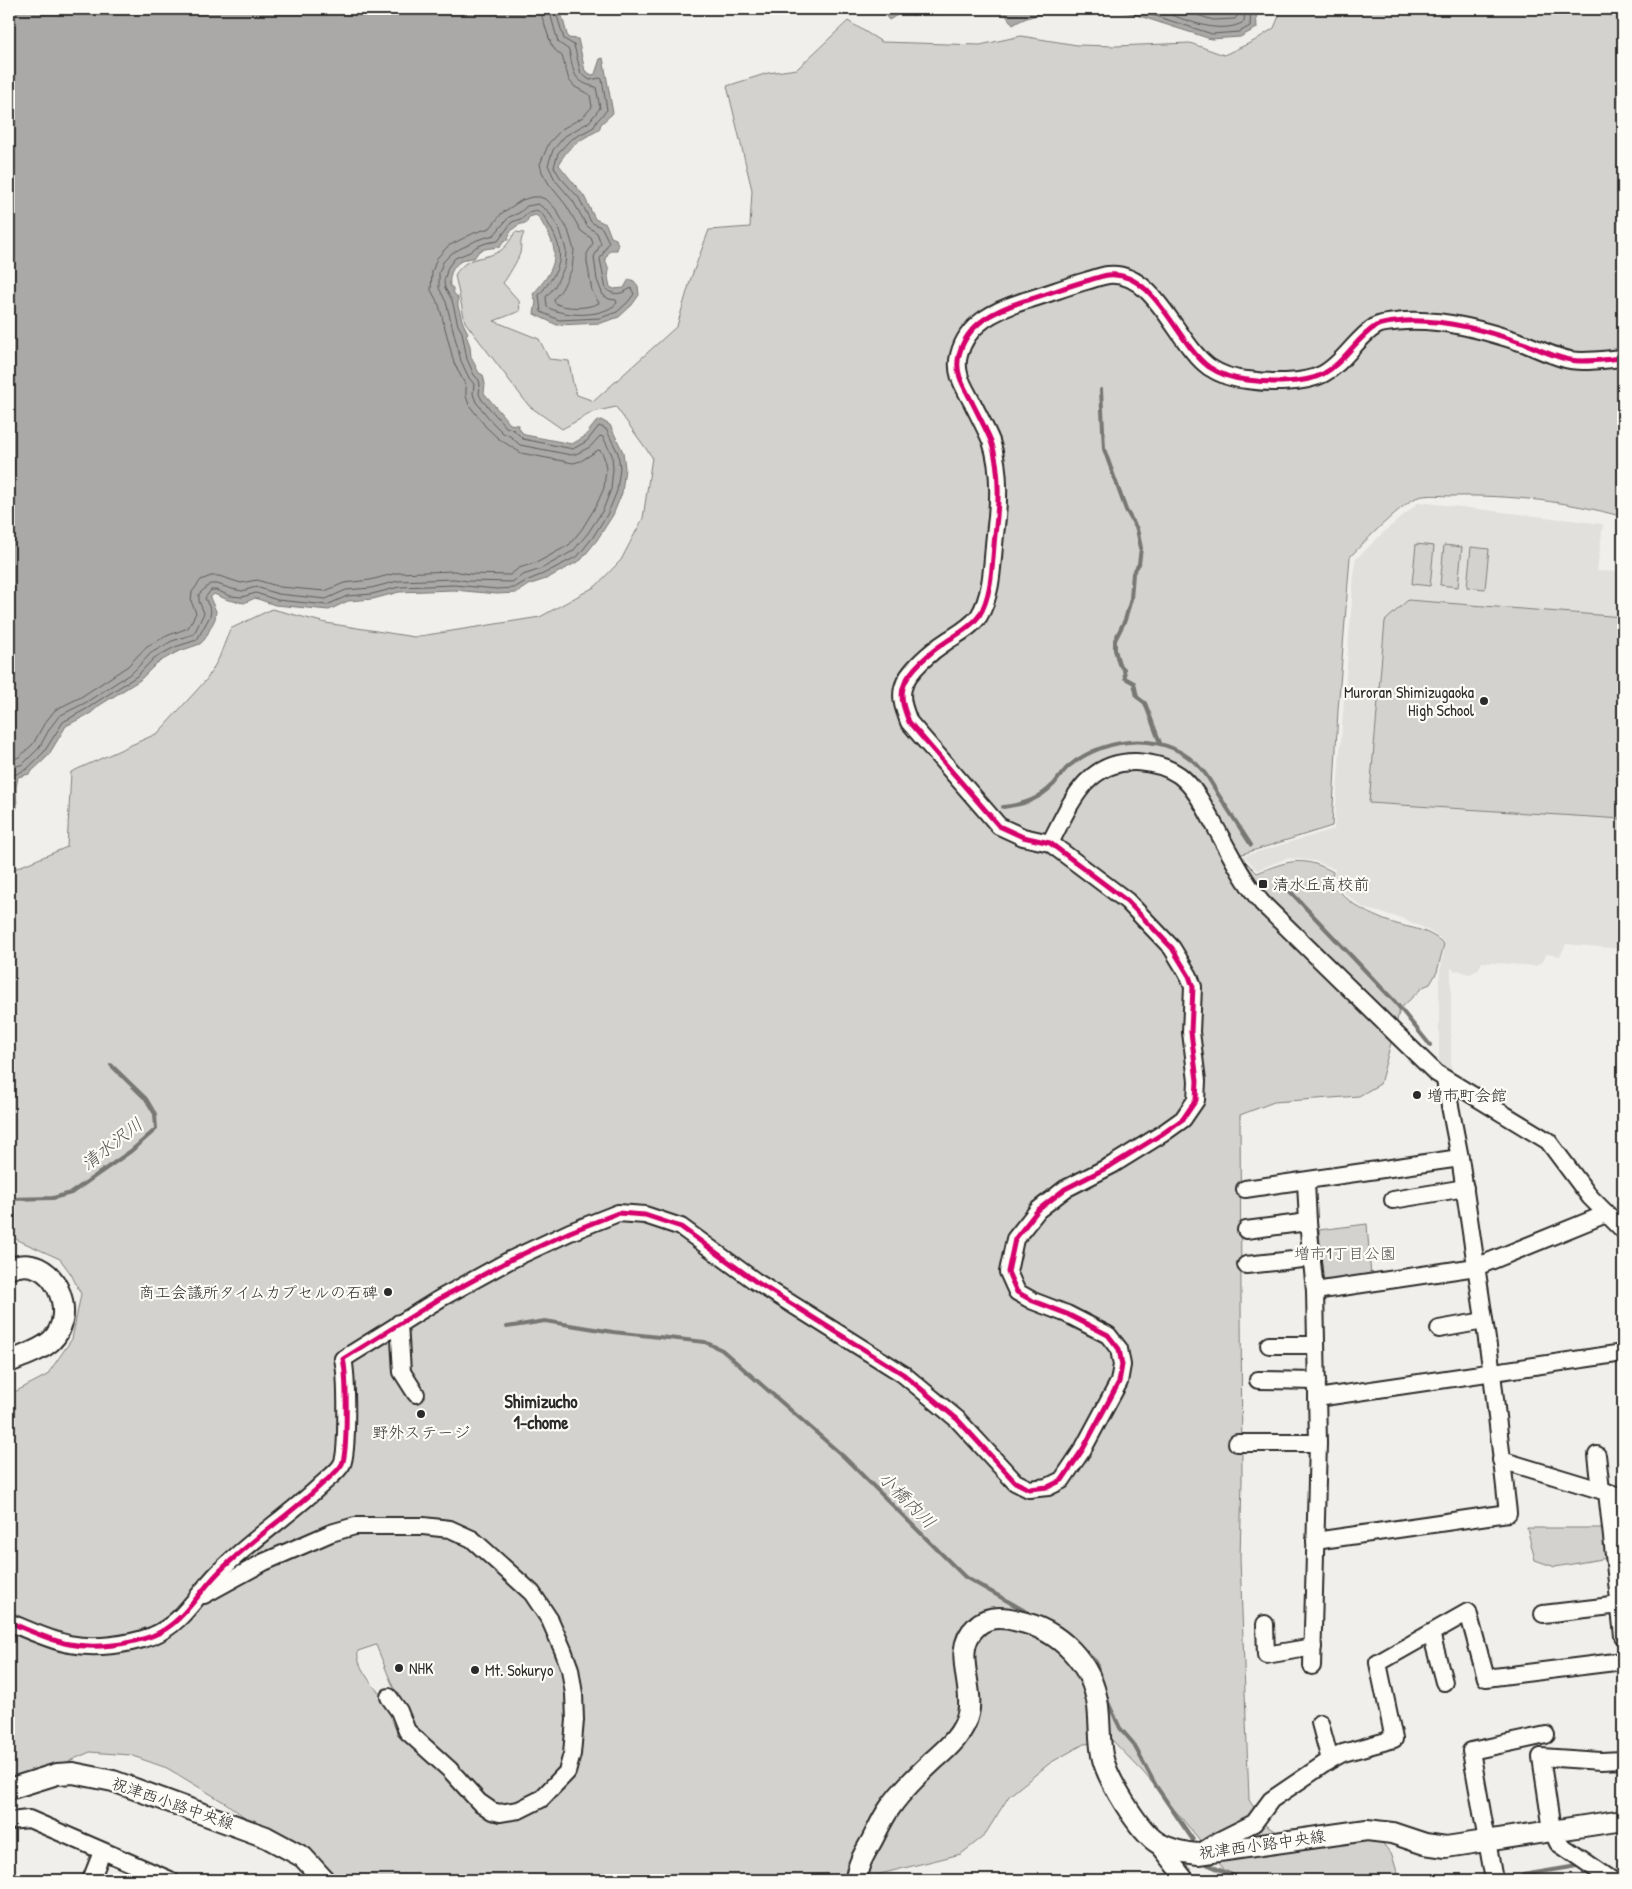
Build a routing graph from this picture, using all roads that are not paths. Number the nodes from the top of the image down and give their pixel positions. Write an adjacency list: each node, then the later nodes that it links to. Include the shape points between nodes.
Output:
1 (1623, 358): 2 (street, via 1573,361 1458,324 1406,321 1377,325 1324,374 1281,382 1249,381 1227,377 1208,366 1188,346 1144,287 1128,277 1109,275 1017,304 990,314 977,323 966,338 957,371 991,443 997,477 998,518 991,576 979,616 911,672 903,686 903,705 909,722 999,826 1022,838)
2 (1050, 843): 3 (street, via 1074,797 1087,780 1102,770 1128,762 1147,762 1180,776 1201,800 1237,868 1262,903); 19 (street, via 1127,901 1172,948 1193,987 1191,1032 1196,1081 1196,1100 1183,1120 1112,1165 1065,1189 1038,1210 1015,1239 1008,1272 1017,1292 1108,1335 1119,1349 1122,1365 1119,1382 1083,1449 1062,1480 1048,1487 1029,1489 1015,1482 957,1419 903,1374 755,1281 681,1227 645,1215 618,1213 570,1232 510,1260)
3 (1445, 1080): 4 (street); 9 (street, via 1548,1141)
4 (1460, 1158): 5 (street); 6 (street)
5 (1306, 1182): 7 (street); 10 (street)
6 (1465, 1188): 8 (street); 15 (street)
7 (1245, 1189)
8 (1394, 1200)
9 (1606, 1214): 12 (street); 15 (street)
10 (1308, 1222): 11 (street); 13 (street)
11 (1246, 1230)
12 (1623, 1230)
13 (1312, 1258): 14 (street); 17 (street)
14 (1246, 1264)
15 (1476, 1267): 17 (street); 18 (street)
16 (9, 1269): 24 (main road, via 27,1264 48,1274 62,1296 62,1313 59,1330 50,1341)
17 (1315, 1291): 22 (street)
18 (1484, 1321): 20 (street); 25 (street)
19 (399, 1323): 28 (street, via 402,1372); 37 (street, via 343,1359 346,1437 341,1465 216,1575)
20 (1439, 1329)
21 (1269, 1345): 22 (street)
22 (1316, 1345): 27 (street)
23 (1623, 1354): 25 (street)
24 (9, 1362)
25 (1492, 1372): 29 (street); 33 (street)
26 (1258, 1380): 27 (street)
27 (1317, 1381): 29 (street)
28 (416, 1394)
29 (1317, 1398): 31 (street)
30 (1238, 1443): 31 (street)
31 (1318, 1443): 36 (street)
32 (1598, 1455): 34 (street)
33 (1501, 1460): 34 (street); 36 (street, via 1508,1513)
34 (1604, 1491): 35 (street); 38 (street)
35 (1623, 1497)
36 (1315, 1541): 44 (street)
37 (197, 1599): 40 (street, via 180,1619 162,1631 142,1639 110,1645 70,1644); 48 (street, via 264,1562 355,1526 450,1528 472,1539 532,1592 550,1620 566,1656 574,1694 572,1754 567,1772 534,1803 518,1810 492,1811 407,1731)
38 (1620, 1605): 39 (street); 43 (street)
39 (1543, 1614)
40 (9, 1622)
41 (1265, 1624): 44 (street, via 1266,1655)
42 (1431, 1633): 45 (street, via 1468,1612 1486,1678); 47 (street); 51 (street, via 1378,1663 1394,1739 1343,1753)
43 (1623, 1636)
44 (1313, 1646): 46 (street)
45 (1623, 1661)
46 (1312, 1666)
47 (1444, 1682)
48 (389, 1697)
49 (1320, 1723): 51 (street)
50 (1546, 1735): 57 (street, via 1471,1751)
51 (1330, 1760): 60 (street, via 1271,1800 1254,1823)
52 (1623, 1760): 56 (street, via 1541,1757)
53 (9, 1789): 64 (main road, 祝津西小路中央線, via 56,1774 73,1773 112,1781 266,1837 303,1857)
54 (1623, 1820): 56 (main road, 祝津西小路中央線)
55 (9, 1821): 59 (street, via 29,1819)
56 (1552, 1830): 57 (main road, 祝津西小路中央線); 61 (street, via 1558,1843)
57 (1487, 1840): 60 (main road, 祝津西小路中央線, via 1446,1847 1367,1830); 67 (street)
58 (1157, 1843): 60 (main road, 祝津西小路中央線); 65 (main road, via 1125,1804 1106,1769 1098,1730 1098,1706 1084,1664 1069,1646 1053,1634 1024,1622 1000,1617 988,1619 975,1627 965,1644 968,1714 959,1735 914,1778 889,1808 862,1858); 66 (street)
59 (102, 1852): 62 (street); 63 (street)
60 (1198, 1854)
61 (1592, 1875): 68 (street)
62 (91, 1880)
63 (170, 1880)
64 (324, 1880)
65 (856, 1880)
66 (1186, 1880)
67 (1494, 1880)
68 (1612, 1880)

